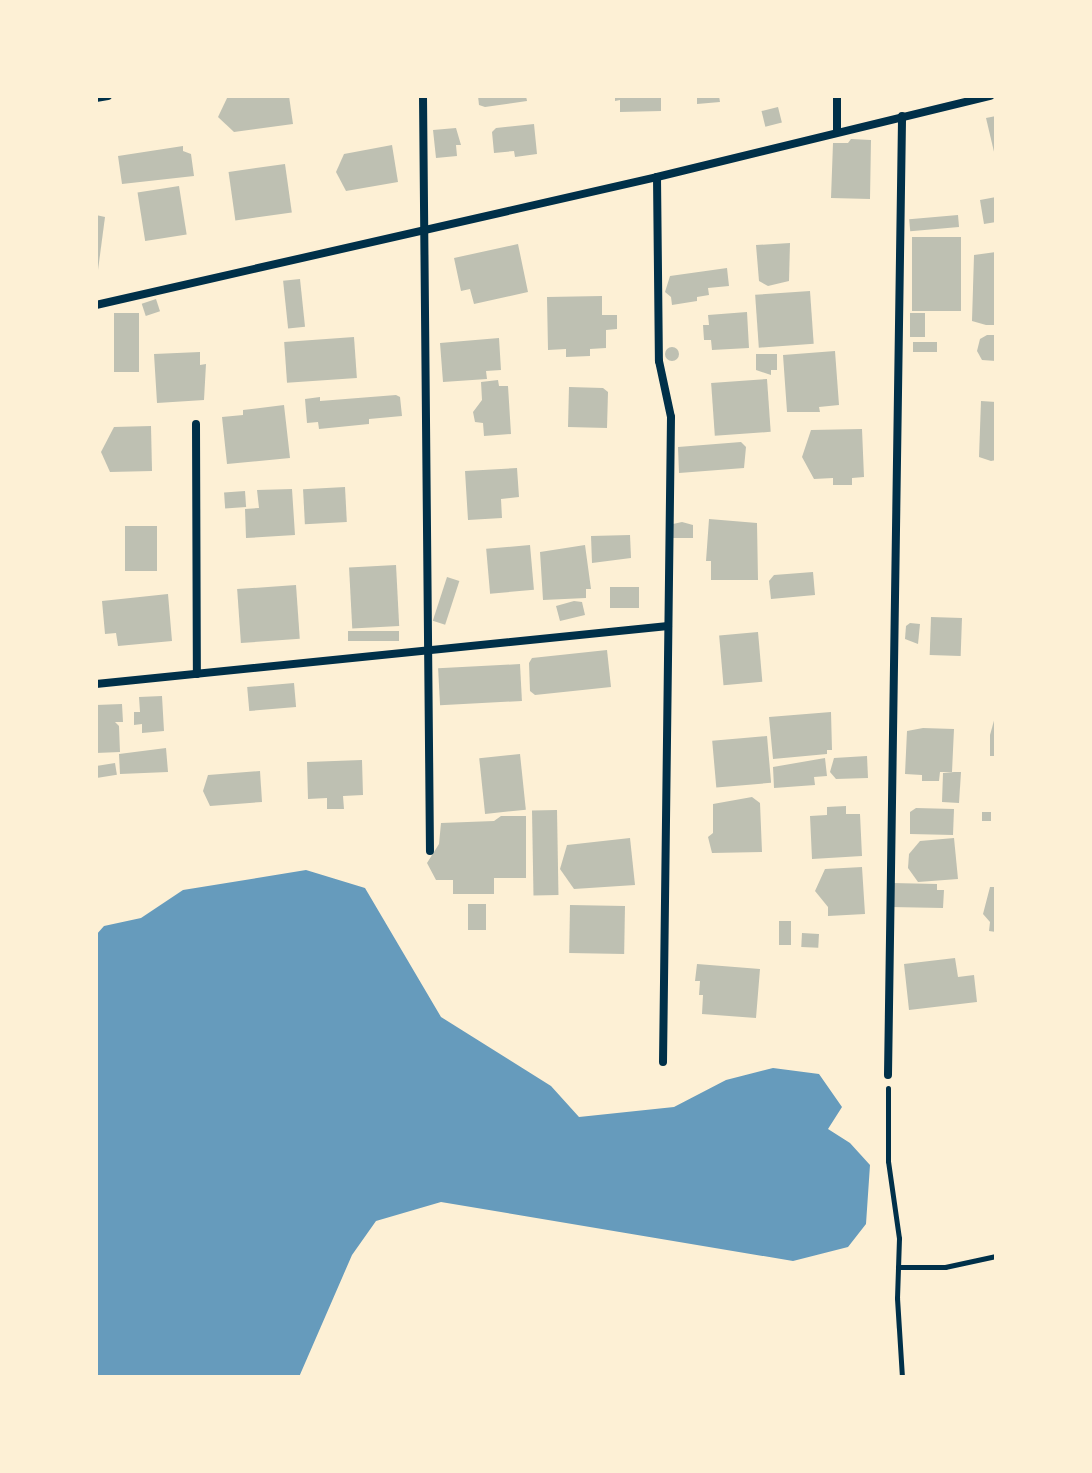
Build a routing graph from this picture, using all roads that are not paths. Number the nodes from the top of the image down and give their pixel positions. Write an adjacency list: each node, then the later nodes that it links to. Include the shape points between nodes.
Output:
1 (108, 96): 5 (street)
2 (423, 96): 9 (street)
3 (837, 96): 7 (street)
4 (990, 96): 6 (street)
5 (96, 98)
6 (902, 116): 7 (street); 18 (street)
7 (837, 132): 8 (street)
8 (657, 177): 9 (street); 12 (street, via 659,361 671,417)
9 (424, 231): 10 (street); 13 (street)
10 (96, 305)
11 (196, 424): 14 (street)
12 (668, 626): 13 (street); 17 (street)
13 (428, 650): 14 (street); 16 (street)
14 (197, 674): 15 (street)
15 (96, 684)
16 (430, 851)
17 (663, 1062)
18 (888, 1075)

